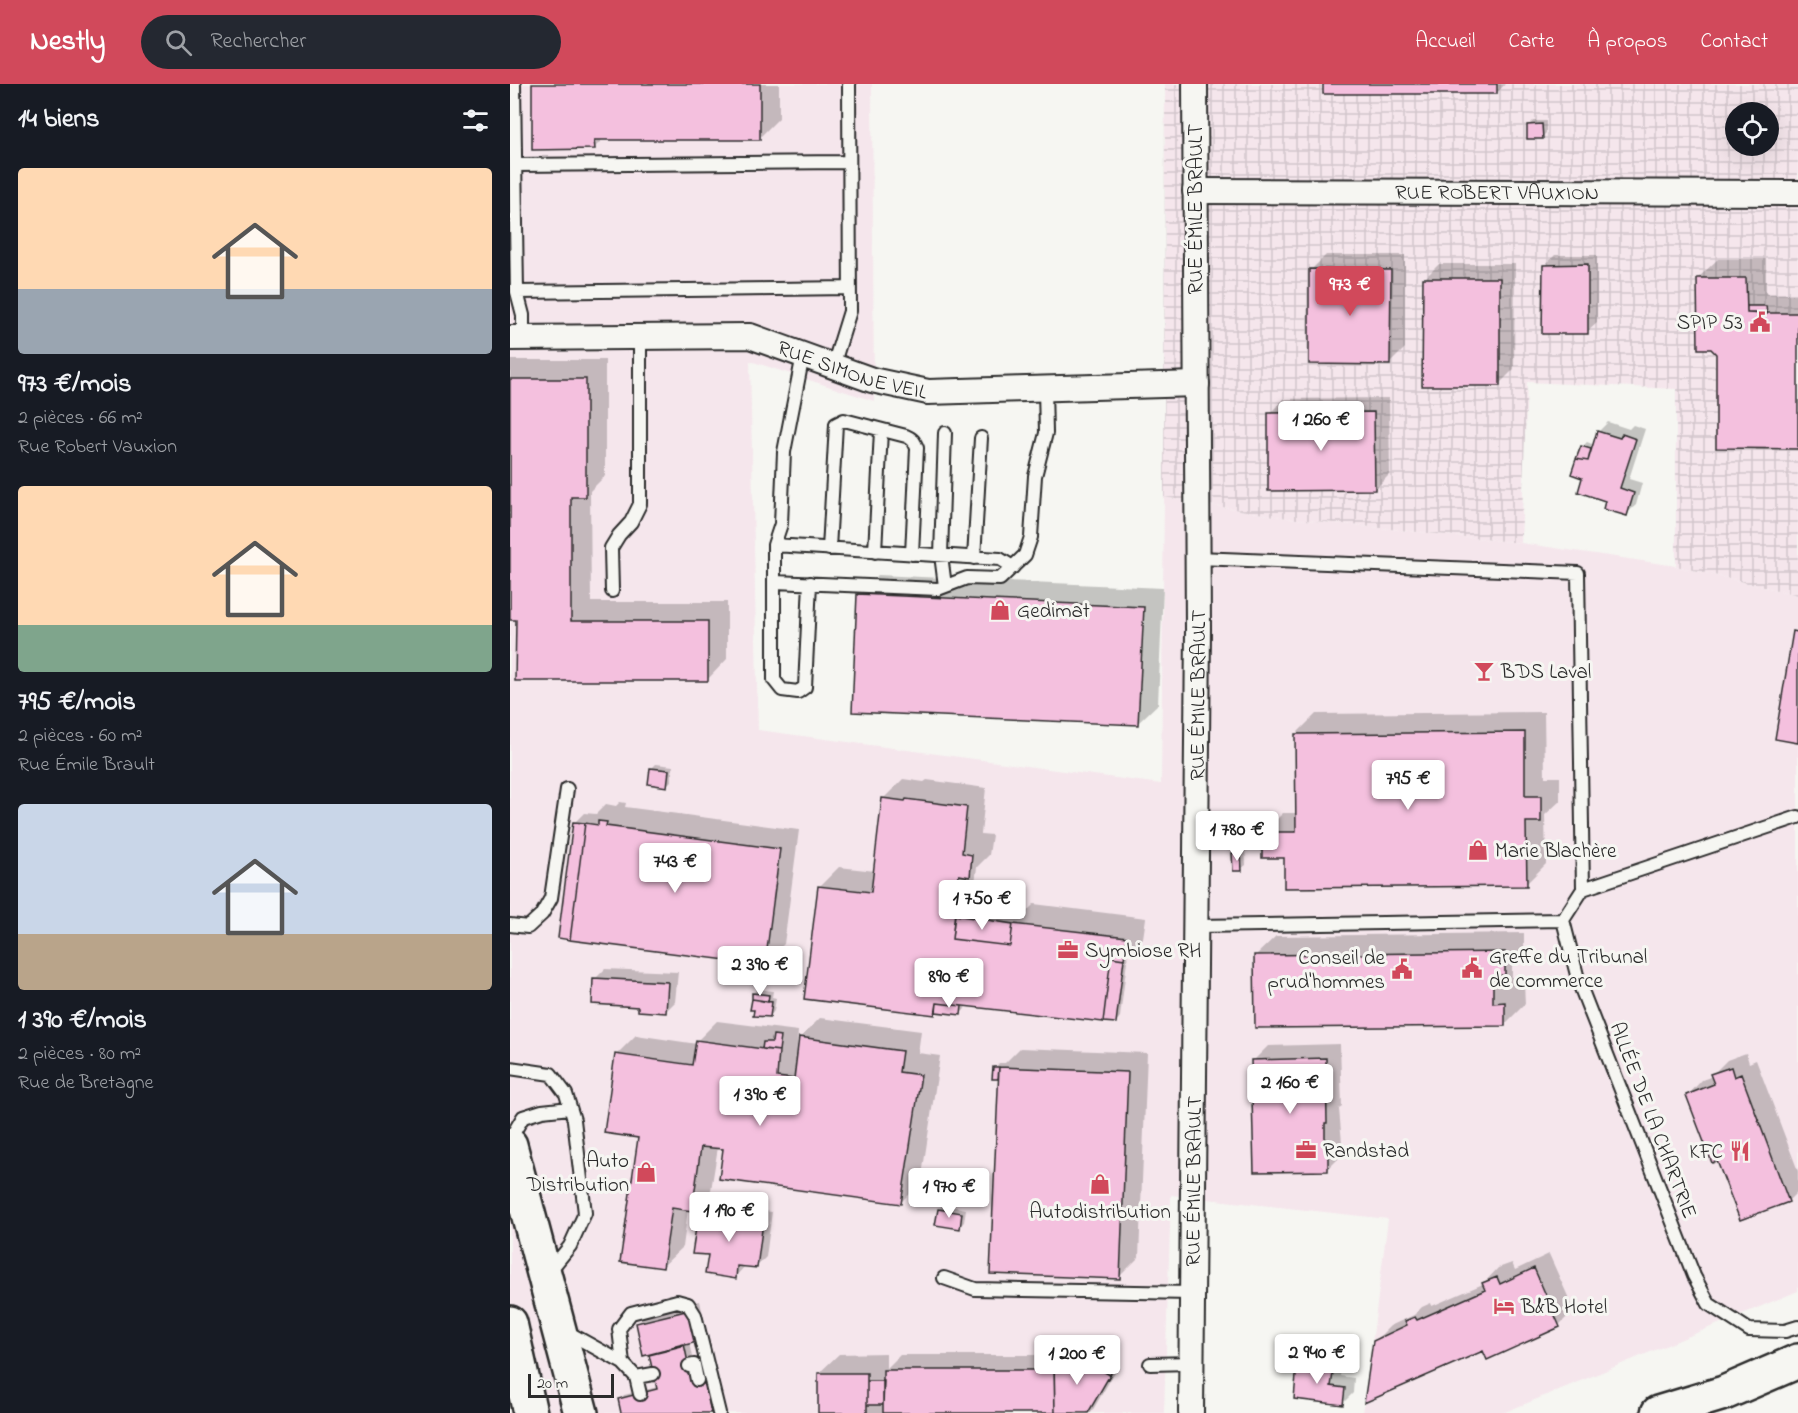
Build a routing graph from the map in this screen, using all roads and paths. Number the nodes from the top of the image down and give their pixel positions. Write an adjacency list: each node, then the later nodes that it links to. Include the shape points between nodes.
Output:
1 (514, 84): 5 (lane)
2 (849, 84): 4 (lane)
3 (1195, 84): 6 (street, RUE ÉMILE BRAULT)
4 (849, 162): 5 (lane); 8 (lane)
5 (516, 165): 9 (lane)
6 (1195, 191): 7 (street, RUE ROBERT VAUXION); 14 (street, RUE ÉMILE BRAULT)
7 (1798, 193)
8 (850, 288): 9 (lane); 13 (lane, via 850,311)
9 (517, 292): 11 (lane, via 523,315)
10 (640, 337): 11 (street, RUE SIMONE VEIL); 12 (street, RUE SIMONE VEIL, via 750,336); 30 (lane, via 640,504 611,548)
11 (516, 338)
12 (803, 355): 13 (street, RUE SIMONE VEIL); 19 (lane, via 784,452 781,524)
13 (833, 366): 15 (street, RUE SIMONE VEIL, via 872,380 928,392)
14 (1197, 384): 15 (street, RUE SIMONE VEIL); 25 (street, RUE ÉMILE BRAULT)
15 (1045, 388): 26 (lane, via 1046,433 1035,476 1031,537 1025,555)
16 (881, 430): 20 (lane, via 844,420 836,424); 21 (lane); 22 (lane, via 913,439 917,448)
17 (945, 433): 23 (lane)
18 (981, 438): 24 (lane)
19 (774, 545): 20 (lane); 27 (lane)
20 (829, 549): 21 (lane)
21 (875, 552): 22 (lane)
22 (912, 554): 23 (lane)
23 (941, 555): 24 (lane); 29 (lane)
24 (974, 558): 26 (lane, via 1000,559)
25 (1198, 558): 33 (lane, via 1578,573); 36 (street, RUE ÉMILE BRAULT)
26 (1013, 567): 29 (lane, via 1000,579 967,578)
27 (775, 582): 28 (lane); 28 (lane, via 774,680 790,692 805,687)
28 (810, 583): 29 (lane, via 938,589)
29 (945, 586)
30 (612, 591)
31 (567, 789): 35 (lane, via 551,898 528,927)
32 (1798, 818): 33 (lane)
33 (1583, 889): 34 (lane)
34 (1563, 920): 36 (lane); 45 (lane, ALLÉE DE LA CHARTRIE, via 1579,983 1694,1276 1709,1304 1749,1330 1785,1331)
35 (510, 925)
36 (1196, 926): 43 (street, RUE ÉMILE BRAULT)
37 (510, 1068): 38 (lane, via 551,1074 566,1094)
38 (570, 1108): 39 (lane, via 523,1117); 41 (lane, via 585,1213 570,1245)
39 (510, 1139)
40 (510, 1145): 41 (main road)
41 (546, 1276): 46 (main road)
42 (944, 1278): 43 (lane, via 975,1289)
43 (1192, 1293): 49 (street, RUE ÉMILE BRAULT)
44 (510, 1323): 57 (main road)
45 (1798, 1327)
46 (559, 1328): 48 (lane); 58 (main road)
47 (1798, 1361): 55 (main road)
48 (623, 1363): 53 (lane); 59 (lane, via 619,1329 631,1313 677,1301 688,1304 695,1315)
49 (1192, 1363): 50 (lane); 60 (street, RUE ÉMILE BRAULT)
50 (1150, 1364)
51 (688, 1366): 54 (lane, via 694,1365)
52 (653, 1374): 53 (lane)
53 (636, 1377): 56 (lane)
54 (697, 1380)
55 (1724, 1393): 61 (main road); 62 (main road)
56 (640, 1394)
57 (530, 1413)
58 (581, 1413)
59 (719, 1413)
60 (1191, 1413)
61 (1658, 1413)
62 (1694, 1413)

